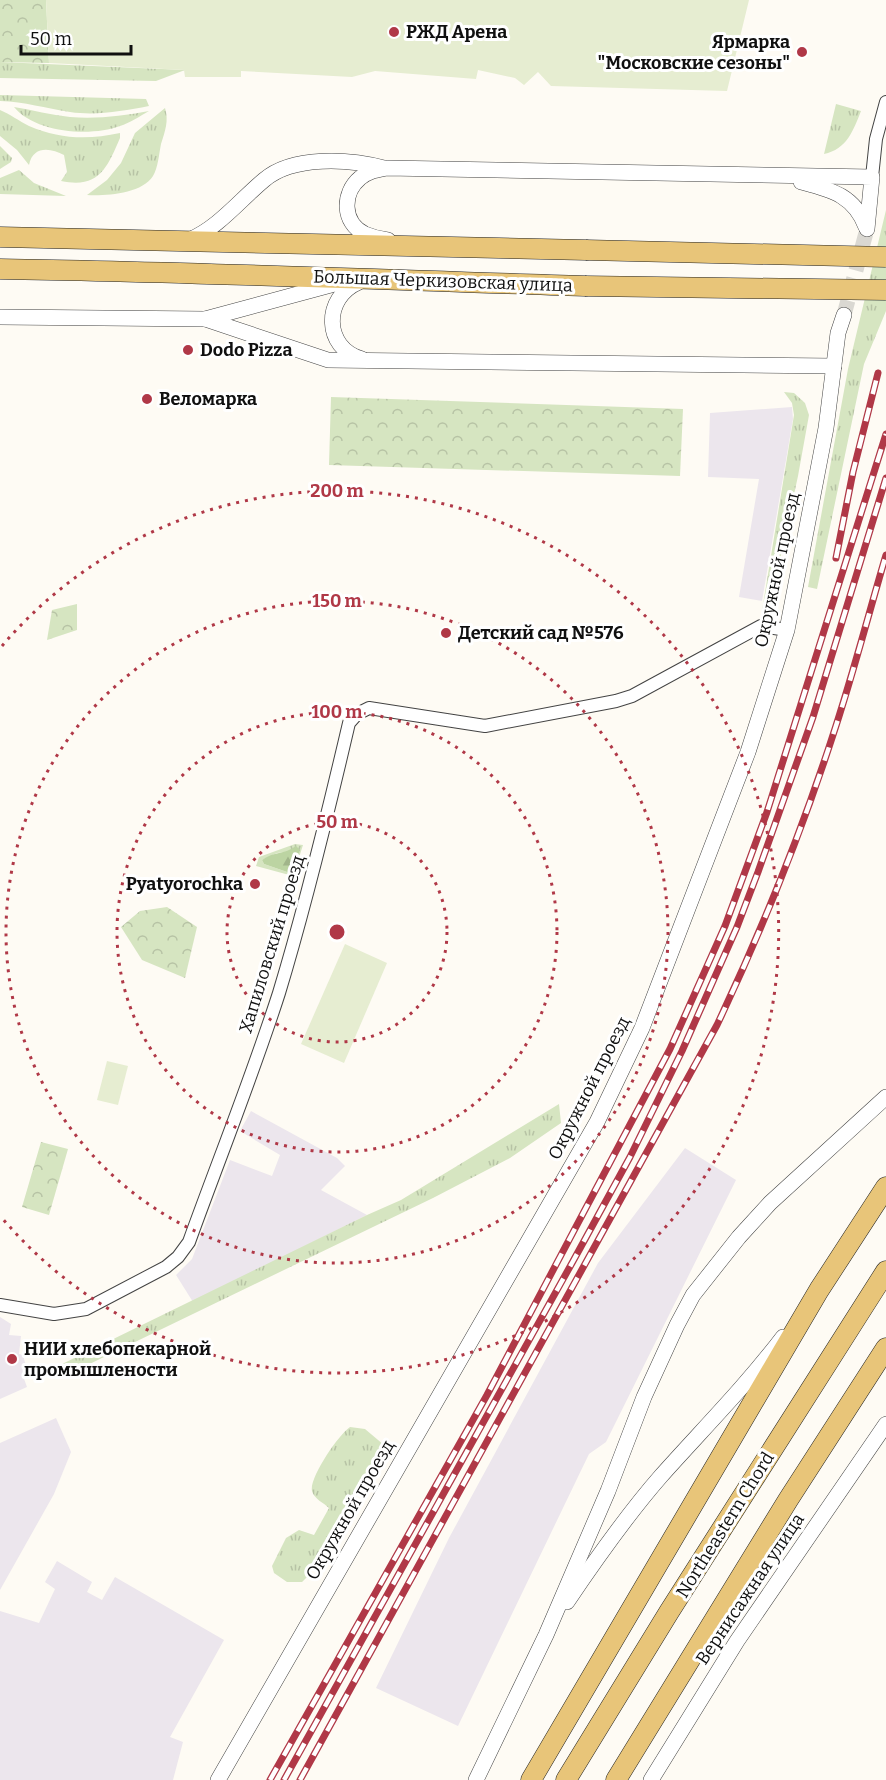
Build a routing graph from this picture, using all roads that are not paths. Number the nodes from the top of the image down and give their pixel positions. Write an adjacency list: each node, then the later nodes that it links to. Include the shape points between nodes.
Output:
1 (886, 102): 4 (street, via 876,139)
2 (387, 168): 3 (street); 6 (street, via 334,162 286,166 266,178 207,231); 7 (street, via 371,171 355,183 347,199 349,219 364,233)
3 (741, 175): 4 (street); 4 (street, via 801,182 840,194 861,213 867,229)
4 (872, 177)
5 (0, 237): 6 (main road, Большая Черкизовская улица)
6 (189, 240): 7 (main road, Большая Черкизовская улица)
7 (414, 246): 8 (main road, Большая Черкизовская улица, bridge)
8 (886, 257)
9 (0, 269): 10 (main road, Большая Черкизовская улица)
10 (360, 280): 11 (main road, Большая Черкизовская улица, bridge); 14 (street); 15 (street, via 337,300 332,325 344,349)
11 (886, 290)
12 (844, 315): 16 (street, Окружной проезд)
13 (0, 317): 14 (street)
14 (205, 319): 15 (street, via 327,360)
15 (368, 360): 16 (street)
16 (834, 366): 17 (street, Окружной проезд)
17 (788, 630): 22 (street, Хапиловский проезд, via 761,626 616,701 485,726 369,708 357,714 350,723 278,996 189,1242 166,1267 86,1309 54,1314); 26 (street, Окружной проезд, via 748,752 619,1080)
18 (886, 1097): 25 (street, via 770,1203 693,1295 644,1397)
19 (886, 1187): 21 (main road)
20 (886, 1271): 29 (main road, Northeastern Chord)
21 (819, 1290): 25 (street, via 747,1382 626,1519); 28 (main road)
22 (0, 1305)
23 (886, 1348): 30 (main road)
24 (886, 1424): 31 (street, Вернисажная улица, via 743,1631)
25 (546, 1635): 27 (street)
26 (218, 1780)
27 (476, 1780)
28 (531, 1780)
29 (566, 1780)
30 (616, 1780)
31 (651, 1780)

